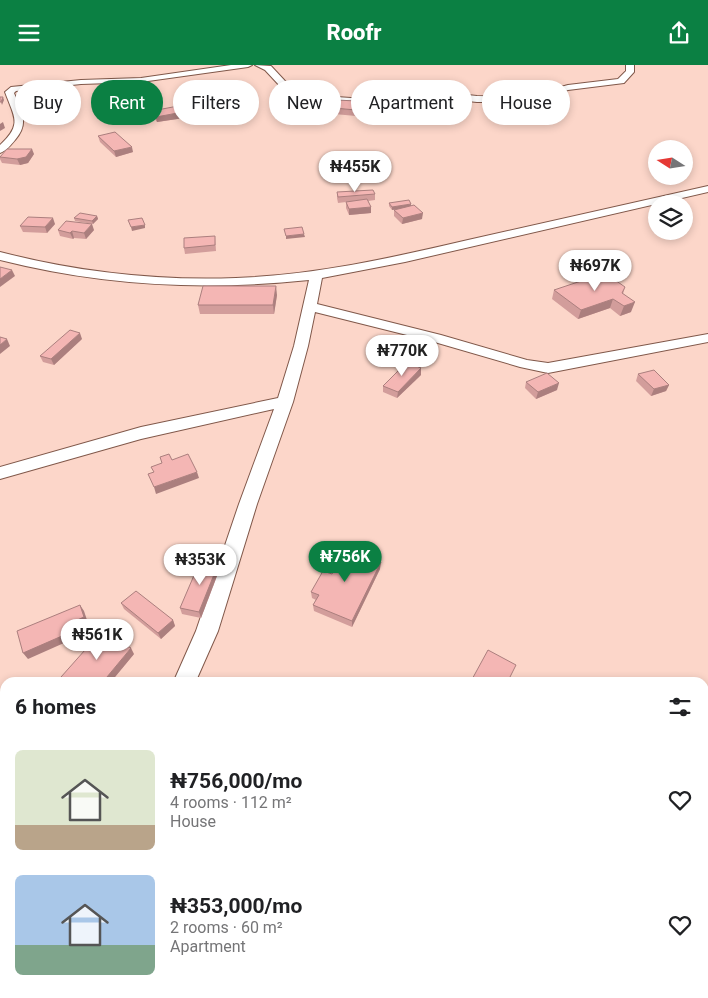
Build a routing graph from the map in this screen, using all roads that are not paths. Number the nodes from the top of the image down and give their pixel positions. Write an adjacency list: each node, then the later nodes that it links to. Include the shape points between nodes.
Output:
1 (248, 65): 4 (street, via 141,80 14,89 9,92 18,109 20,128)
2 (259, 65): 3 (street, via 268,68 282,83 296,91 321,99 351,101 411,93 504,100 542,99 568,88 621,81 630,72)
3 (630, 65)
4 (0, 150)
5 (708, 189): 7 (street)
6 (0, 256): 7 (street, via 104,278 152,281)
7 (316, 275): 8 (street)
8 (309, 307): 9 (street, via 548,368); 10 (street)
9 (708, 338)
10 (285, 402): 11 (street, via 227,412); 12 (street, via 207,631)
11 (0, 473)
12 (187, 677)

